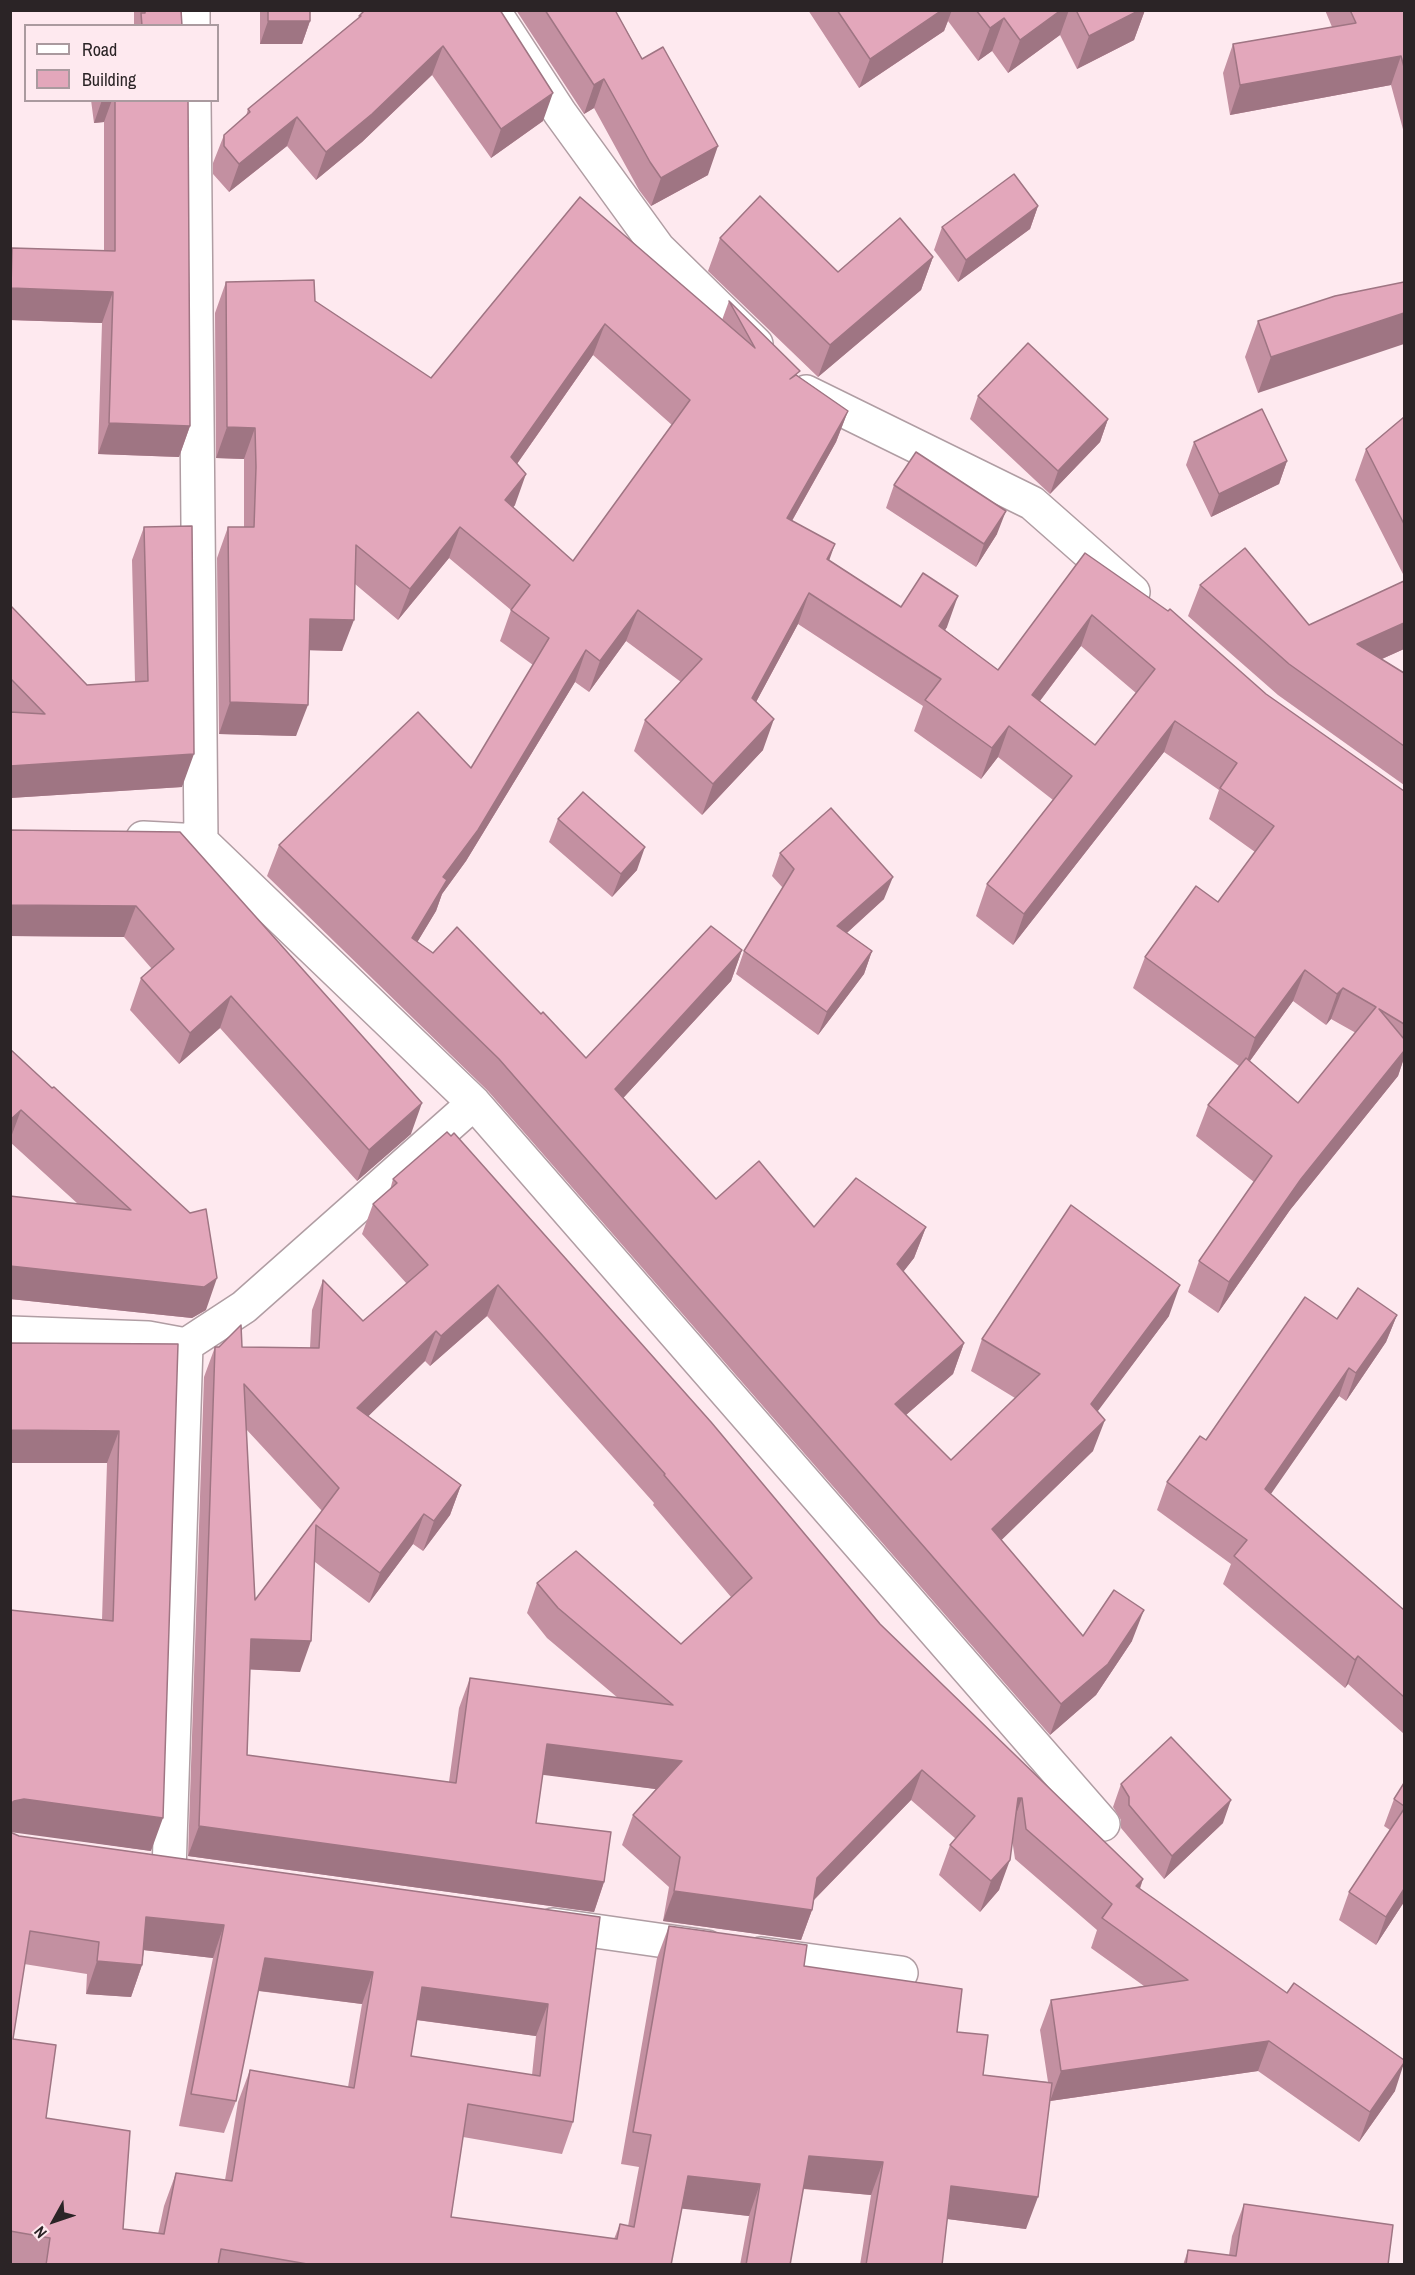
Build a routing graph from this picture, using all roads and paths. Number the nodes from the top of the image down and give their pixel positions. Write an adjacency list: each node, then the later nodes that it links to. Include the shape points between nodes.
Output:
1 (493, 10): 3 (street, via 560,113 658,248 807,393 1032,503)
2 (194, 102): 5 (street)
3 (1153, 610)
4 (117, 836): 5 (street)
5 (201, 841): 6 (street)
6 (474, 1103): 8 (street, via 244,1307); 9 (street)
7 (10, 1333): 8 (street, via 148,1338)
8 (186, 1345): 10 (street, via 181,1874)
9 (1103, 1824)
10 (135, 1868)
11 (523, 1921): 12 (street)
12 (902, 1973)

